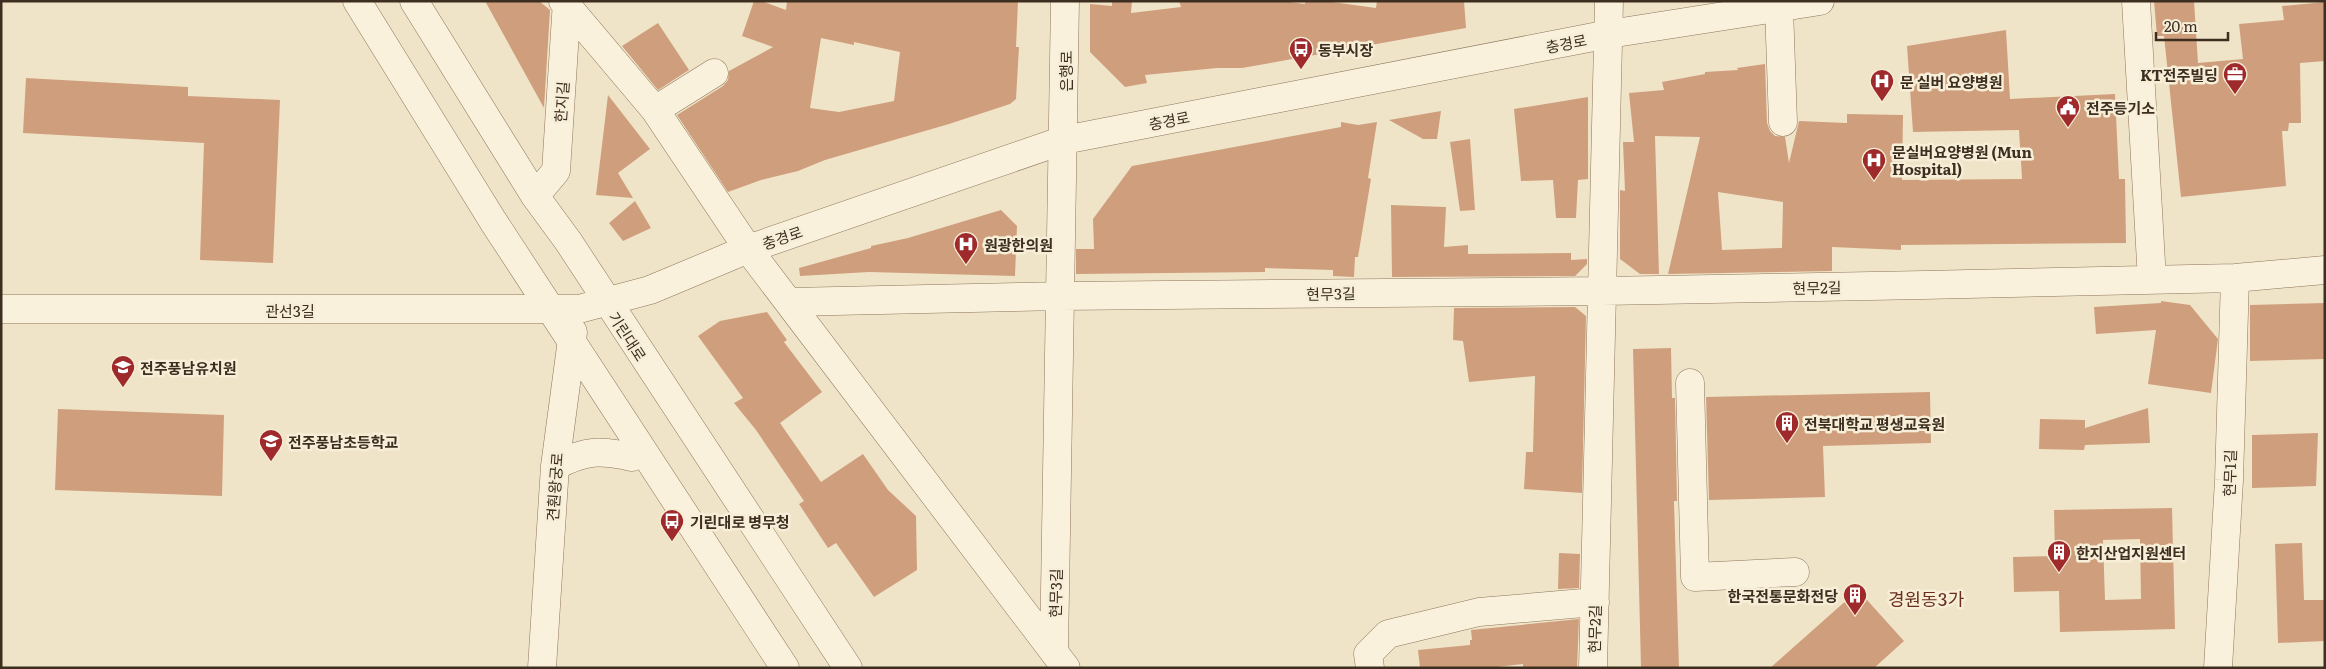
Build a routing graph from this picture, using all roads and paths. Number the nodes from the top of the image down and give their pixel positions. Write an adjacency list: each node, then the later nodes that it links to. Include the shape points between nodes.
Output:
1 (357, 1): 23 (street)
2 (414, 1): 14 (street, 기린대로)
3 (1065, 1): 13 (street, 은행로)
4 (1609, 1): 9 (street, 현무2길)
5 (1820, 1): 8 (street, 충경로)
6 (2136, 1): 18 (street)
7 (566, 2): 11 (street); 14 (street, 한지길, via 556,171)
8 (1779, 8): 9 (street, 충경로); 12 (street)
9 (1609, 34): 13 (street, 충경로); 19 (street, 현무2길)
10 (714, 74): 11 (street)
11 (655, 110): 15 (street)
12 (1783, 122)
13 (1064, 140): 15 (street, 충경로); 20 (street, 현무3길)
14 (535, 196): 21 (street, 기린대로)
15 (748, 249): 21 (street, 충경로, via 650,290); 22 (street)
16 (2325, 270): 17 (street)
17 (2235, 278): 18 (street); 38 (street, 현무1길, via 2229,480)
18 (2152, 280): 19 (street, 현무2길)
19 (1602, 291): 20 (street, 현무3길); 31 (street, 현무2길)
20 (1060, 296): 22 (street, 현무3길); 32 (street, 현무3길)
21 (606, 302): 25 (street, 충경로); 35 (street, 기린대로)
22 (790, 302): 32 (street)
23 (550, 308): 24 (street, 관선3길); 25 (street, 관선3길); 26 (street)
24 (1, 309)
25 (579, 309): 26 (street, 견훤왕궁로)
26 (571, 340): 28 (street); 29 (street, 견훤왕궁로)
27 (1690, 383): 30 (street, via 1695,577)
28 (641, 449): 29 (street, via 632,457 600,452 577,455); 34 (street)
29 (556, 466): 33 (street, 견훤왕궁로)
30 (1795, 572)
31 (1594, 602): 36 (street, via 1479,612 1388,634 1368,654); 37 (street, 현무2길)
32 (1060, 659)
33 (542, 668)
34 (785, 668)
35 (848, 668)
36 (1370, 668)
37 (1593, 668)
38 (2218, 668)

